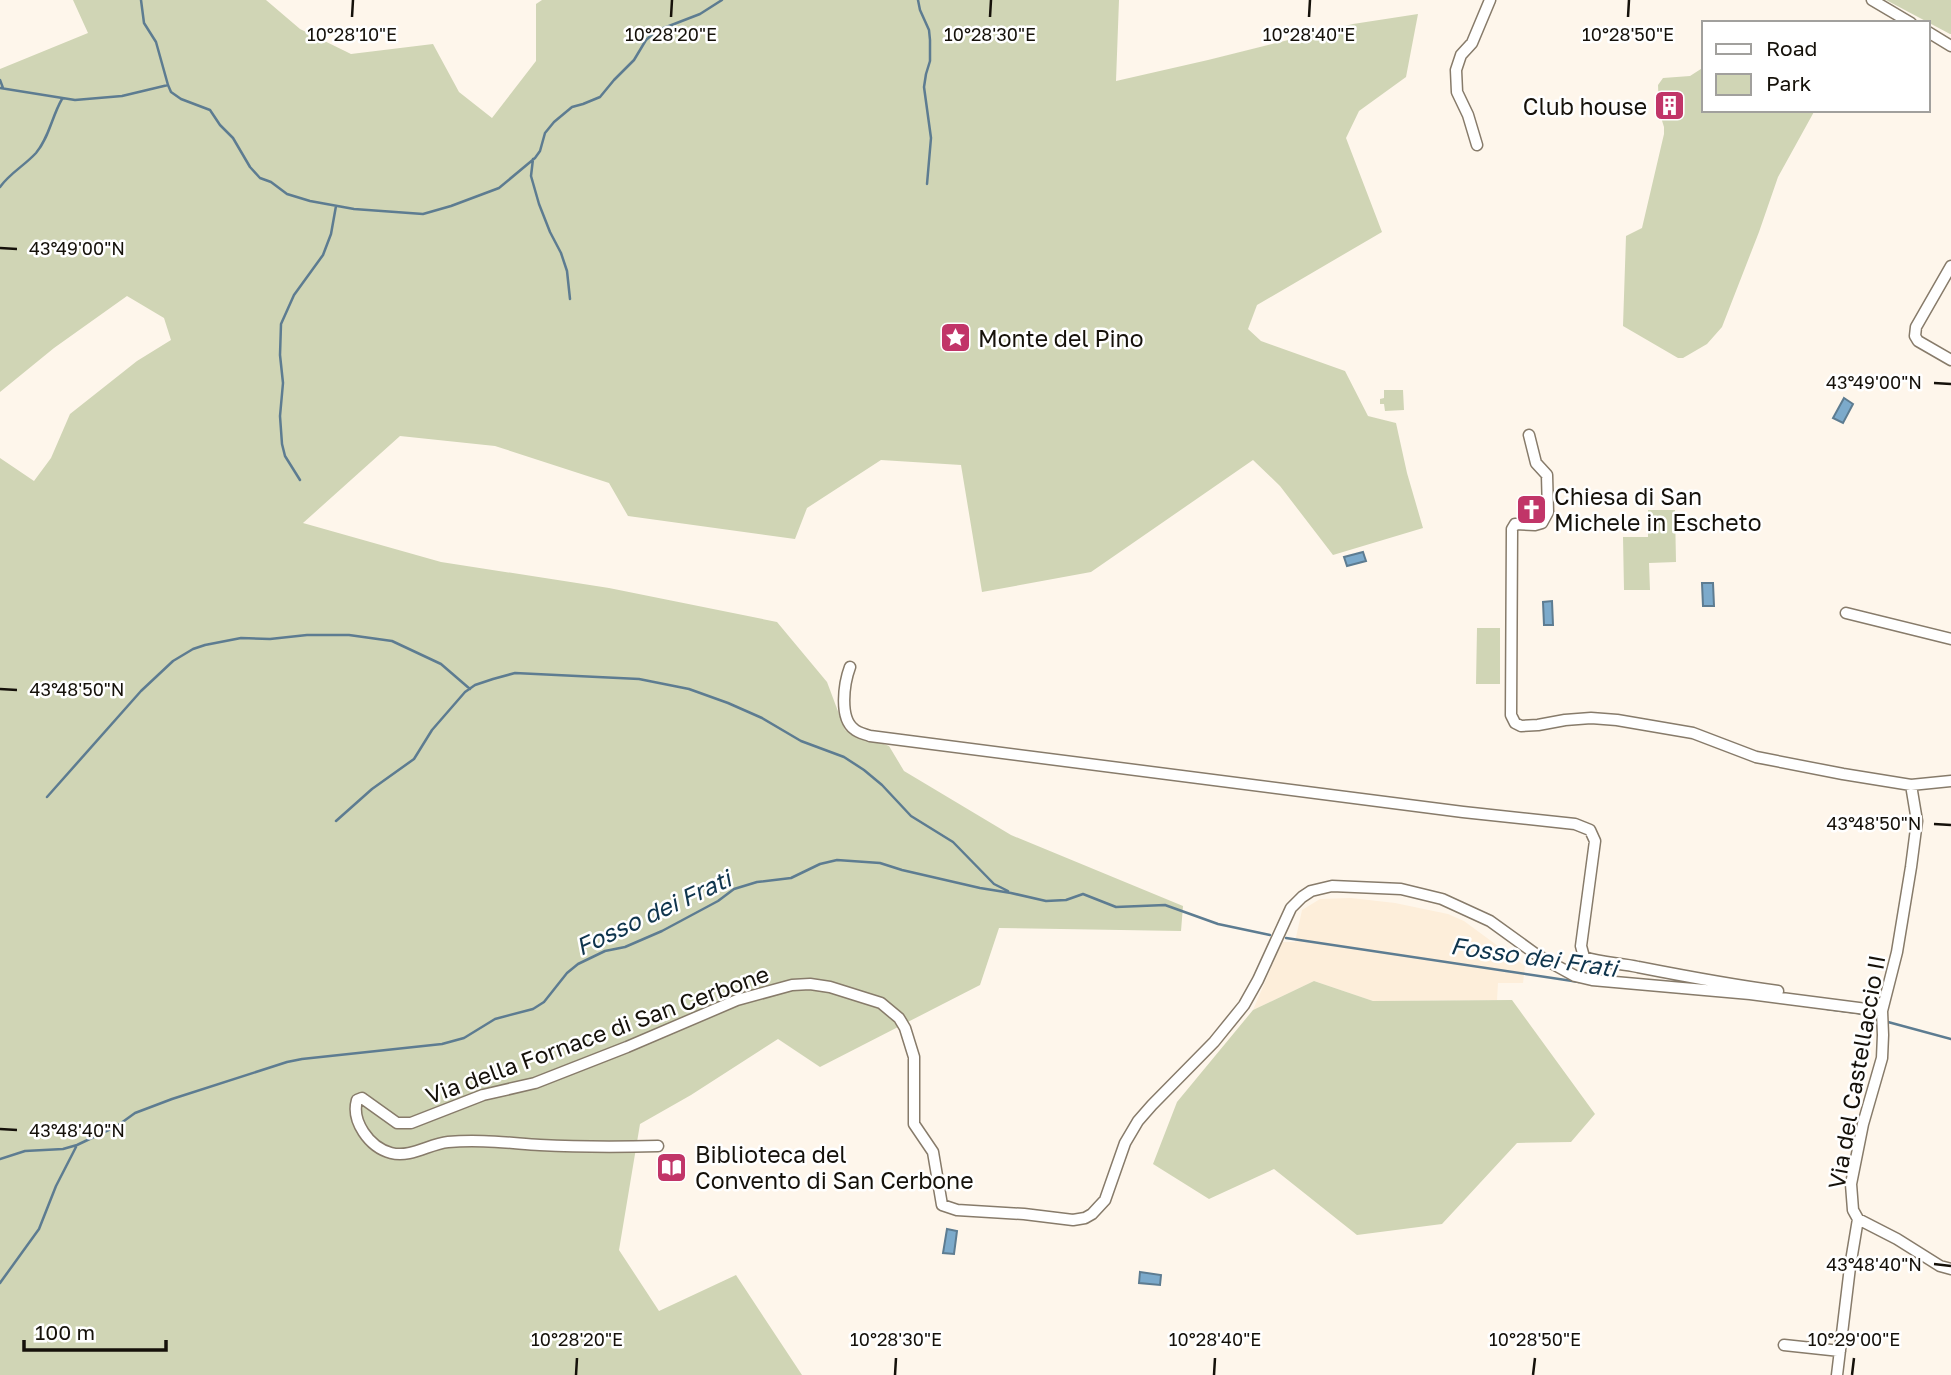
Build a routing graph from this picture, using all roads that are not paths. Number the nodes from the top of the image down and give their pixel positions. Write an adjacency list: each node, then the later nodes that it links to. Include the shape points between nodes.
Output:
1 (1490, 0): 6 (street, via 1456,70 1457,92)
2 (1872, 0): 3 (street)
3 (1908, 21)
4 (1930, 34): 5 (street)
5 (1951, 46)
6 (1477, 145)
7 (1951, 266): 8 (street, via 1915,335)
8 (1951, 360)
9 (1529, 435): 14 (street, via 1536,463 1547,475 1548,512 1542,523 1515,524 1512,529 1511,715 1515,723 1617,720 1693,733 1756,757)
10 (1846, 613): 11 (street)
11 (1951, 639)
12 (850, 667): 15 (street, via 844,713 855,730 870,736 1576,824 1590,830 1595,841 1581,946 1584,957 1805,995)
13 (1951, 781): 14 (street)
14 (1911, 785): 16 (street, Via del Castellaccio II, via 1917,821 1897,952)
15 (1841, 1006): 16 (street, Via della Fornace di San Cerbone); 17 (street, Via della Fornace di San Cerbone, via 1592,980 1536,955 1490,921 1442,899 1401,889 1322,888 1301,897 1291,908 1244,1006 1138,1121 1125,1143 1105,1200 1092,1214 1073,1220 942,1205 933,1152 914,1124 914,1058 905,1028 881,1003 820,985 792,985 737,1000 546,1078 483,1095 411,1123 397,1123 362,1098 354,1108 357,1123 369,1139 388,1152 402,1154 445,1142 474,1141)
16 (1882, 1011): 18 (street, Via del Castellaccio II, via 1882,1058 1851,1184)
17 (658, 1146)
18 (1858, 1219): 19 (street, Via del Castellaccio II); 21 (street)
19 (1951, 1269)
20 (1784, 1345): 21 (street)
21 (1840, 1351): 22 (street)
22 (1837, 1375)

